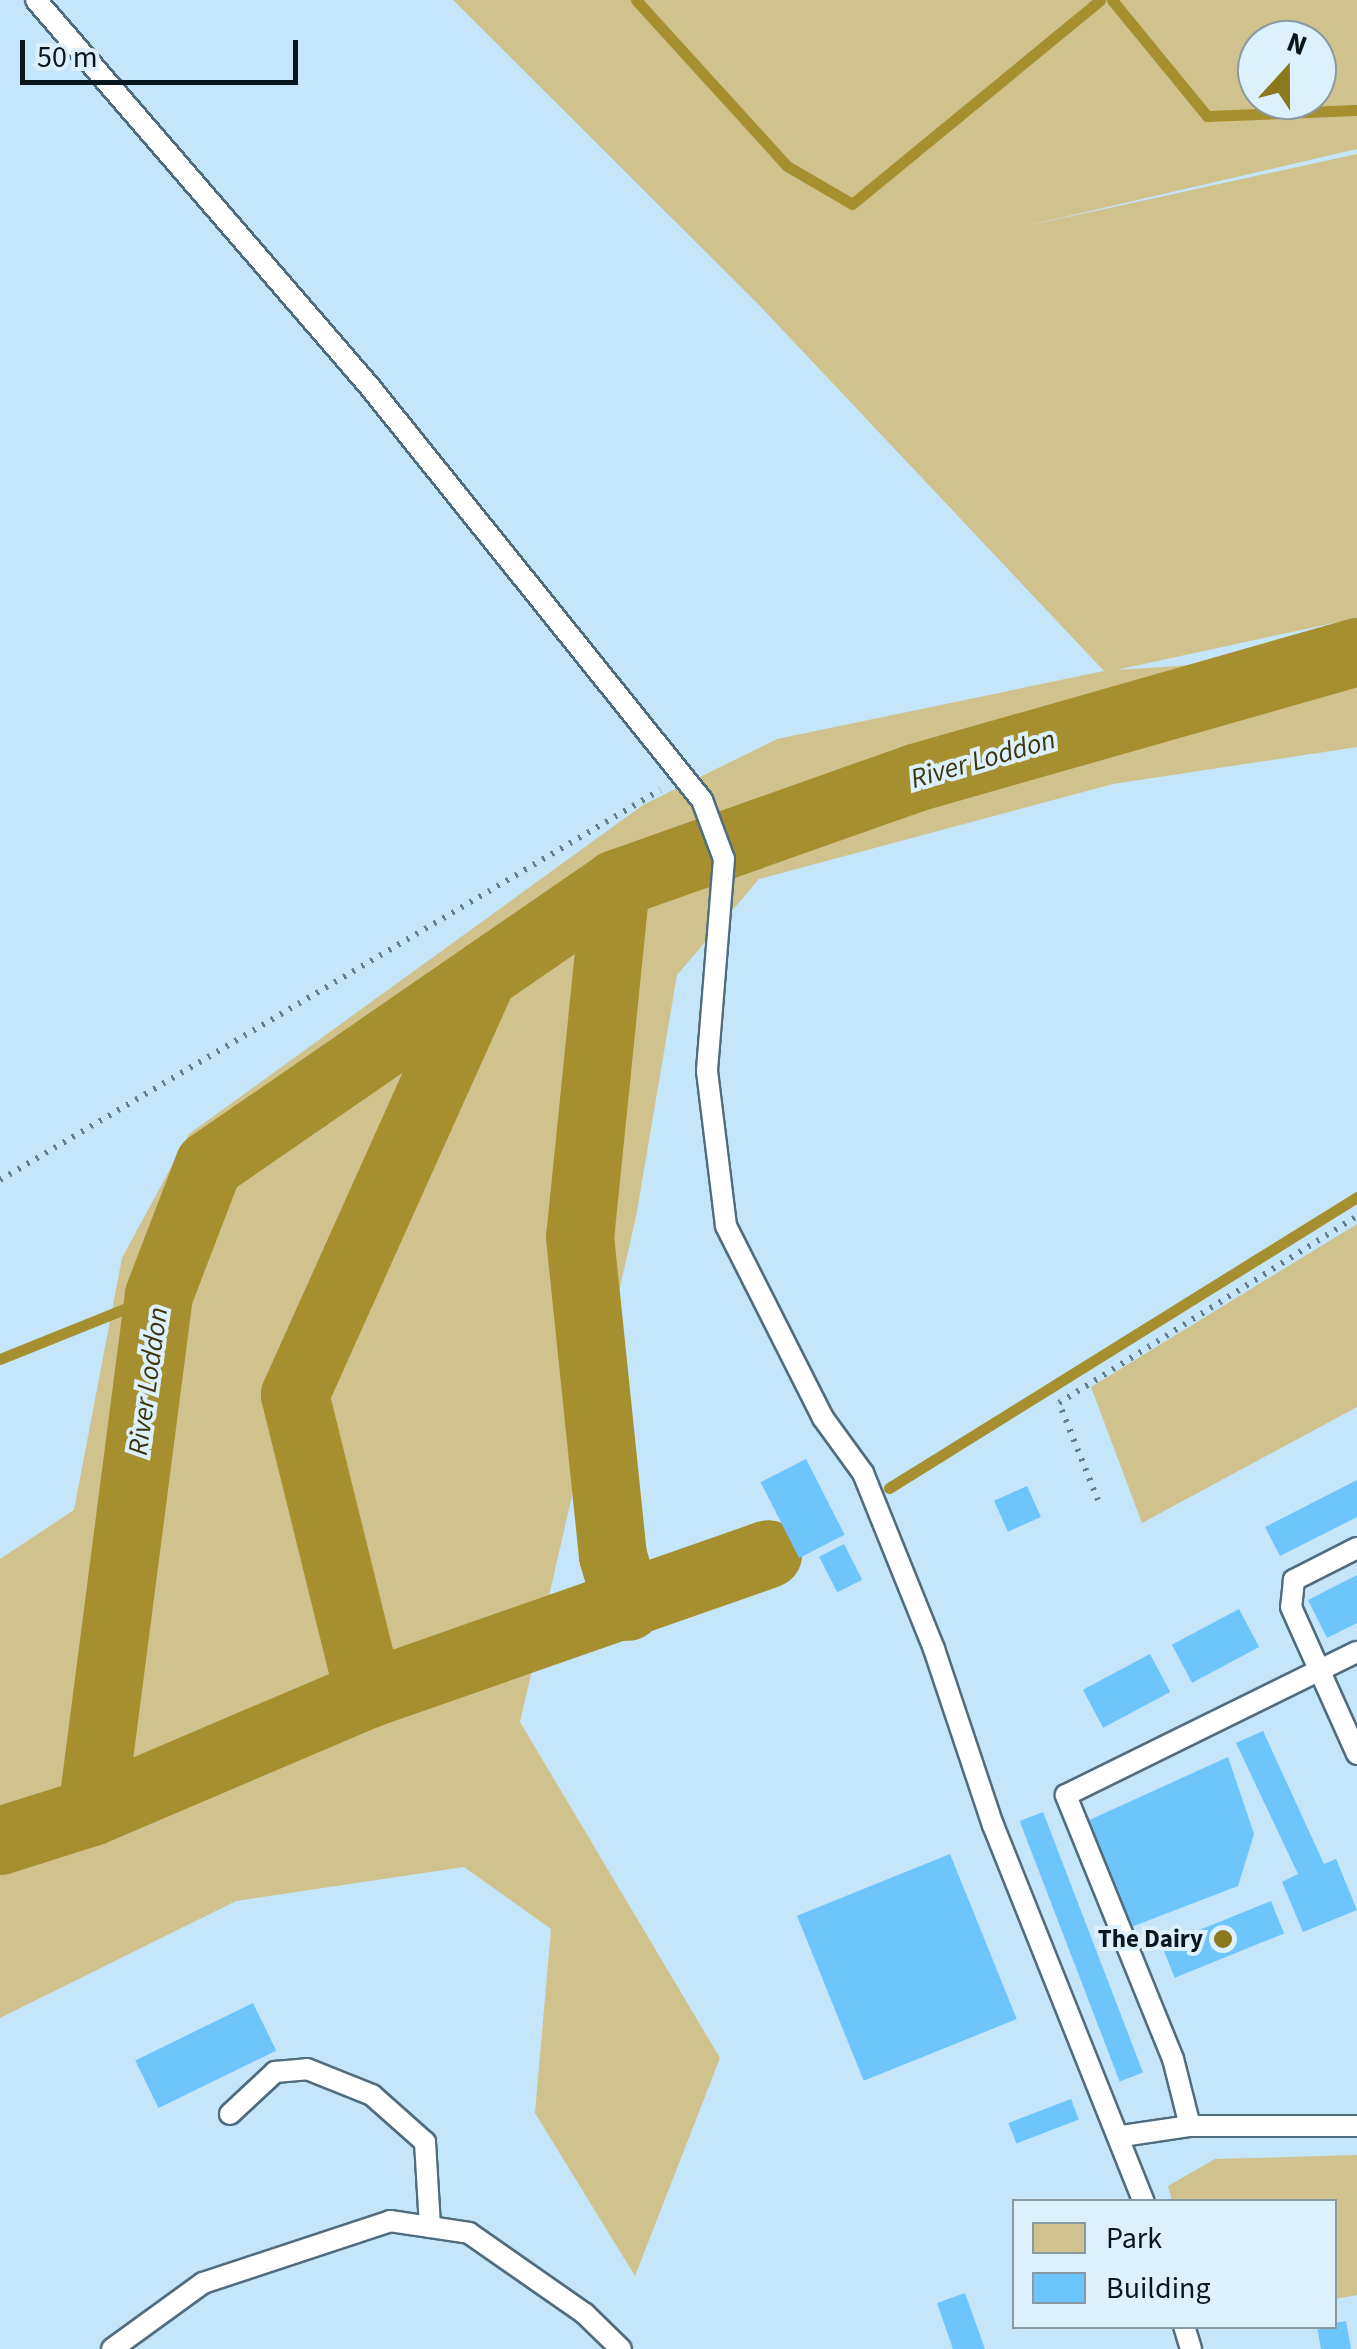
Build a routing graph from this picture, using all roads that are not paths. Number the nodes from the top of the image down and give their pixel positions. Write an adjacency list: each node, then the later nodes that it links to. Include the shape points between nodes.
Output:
1 (36, 0): 9 (lane, via 358,374 696,791 724,858 706,1071 726,1226 822,1418 863,1474 928,1606 992,1825)
2 (1357, 1548): 4 (lane, via 1294,1580 1291,1606)
3 (1357, 1652): 4 (lane)
4 (1314, 1673): 5 (lane); 7 (lane, via 1066,1795 1174,2059)
5 (1357, 1754)
6 (230, 2114): 11 (lane, via 275,2072 307,2069 372,2095 425,2142)
7 (1190, 2126): 8 (lane); 9 (lane)
8 (1357, 2126)
9 (1122, 2136): 10 (lane)
10 (1143, 2199)
11 (430, 2227): 12 (lane, via 390,2221 204,2282); 13 (lane, via 469,2233 585,2314)
12 (112, 2349)
13 (620, 2349)

